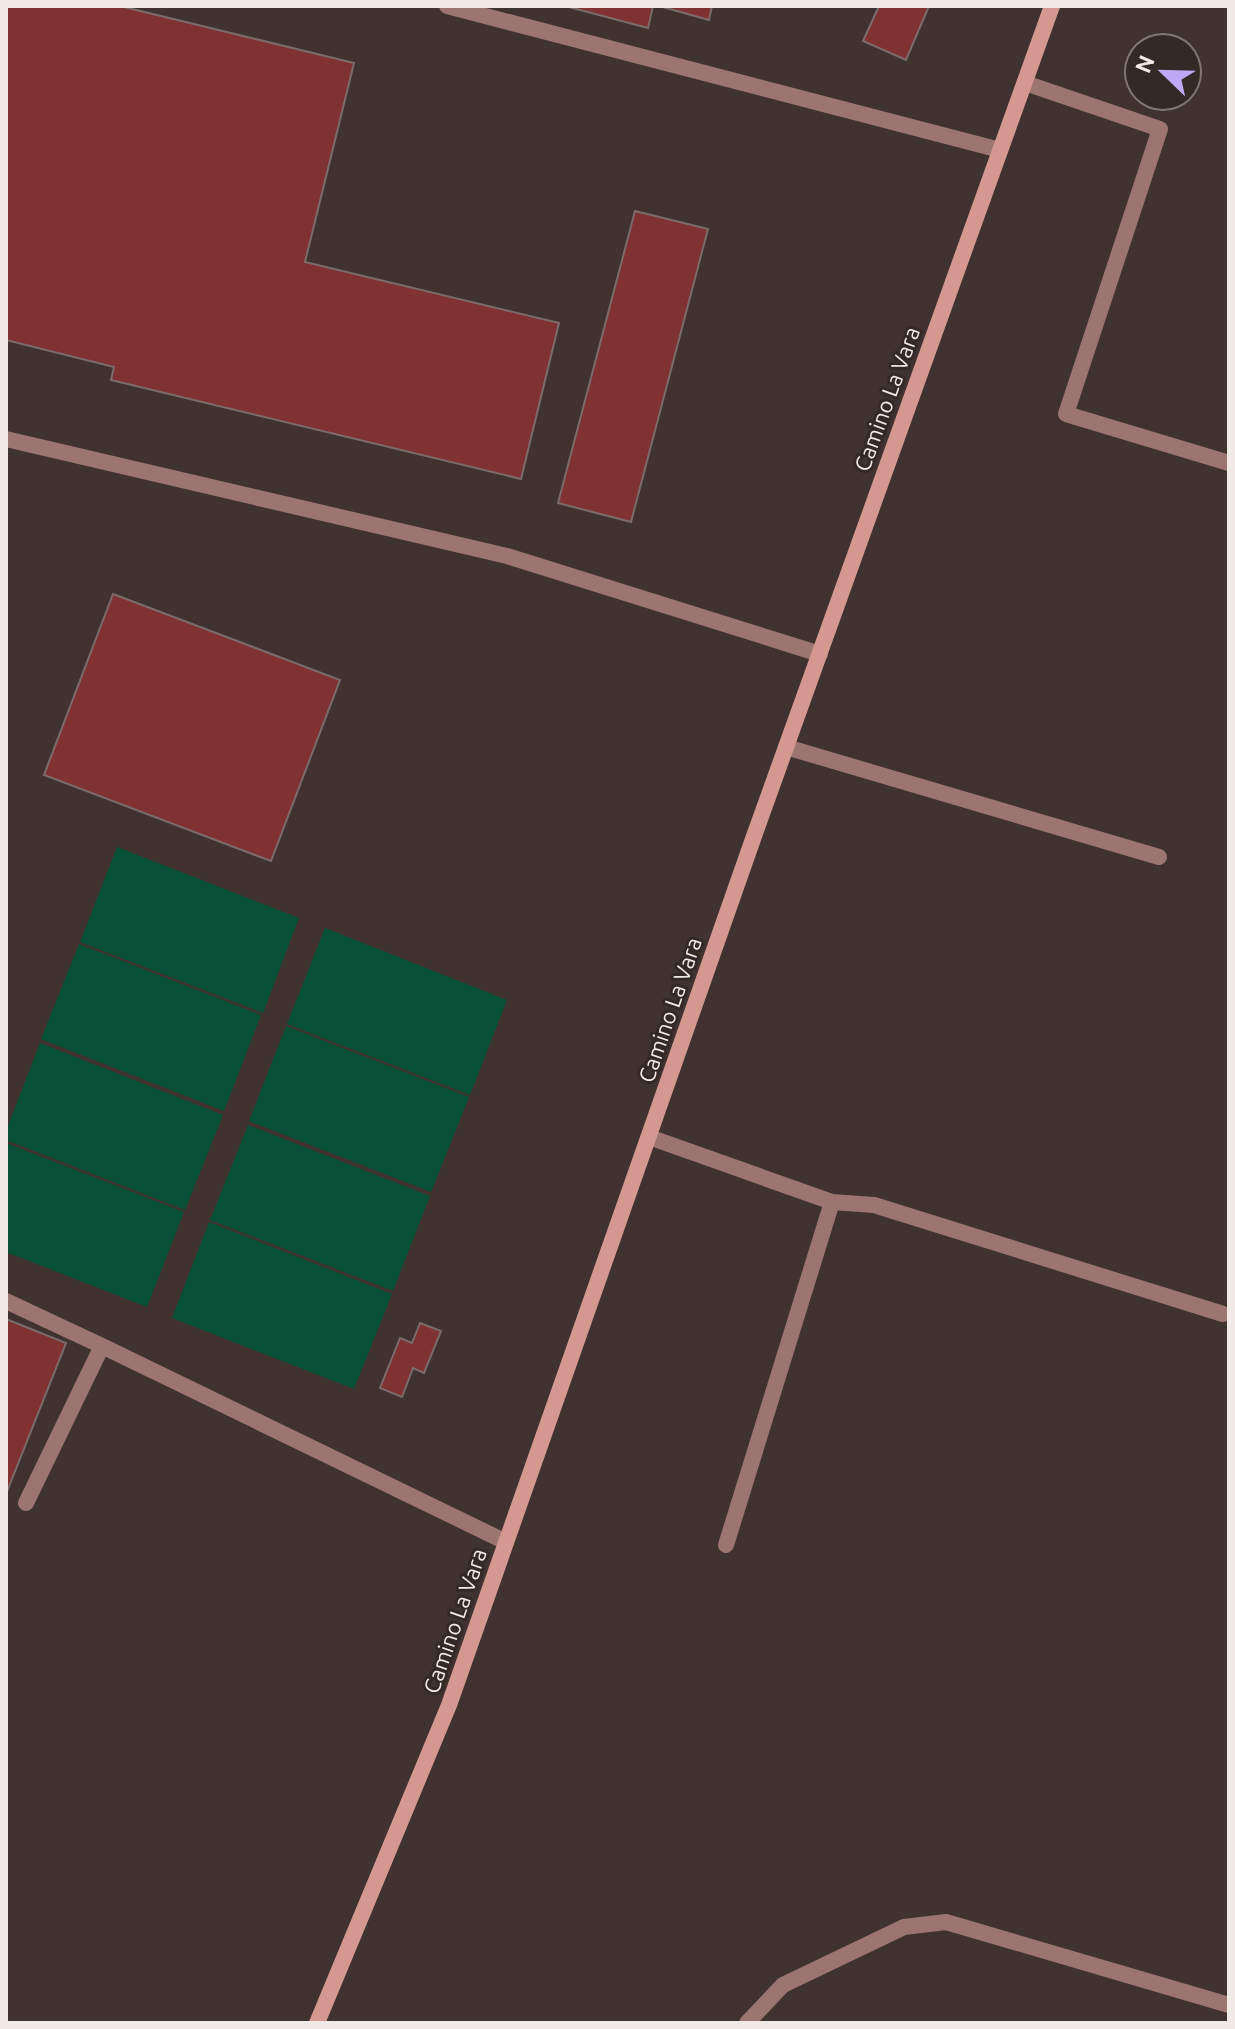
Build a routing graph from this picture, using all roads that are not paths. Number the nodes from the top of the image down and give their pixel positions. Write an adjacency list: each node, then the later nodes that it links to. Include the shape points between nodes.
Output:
1 (447, 6): 4 (lane)
2 (1052, 6): 3 (street, Camino La Vara)
3 (1025, 83): 4 (street, Camino La Vara); 6 (lane, via 1160,129 1066,414)
4 (1000, 150): 7 (street, Camino La Vara)
5 (6, 439): 7 (lane, via 507,556)
6 (1229, 463)
7 (820, 654): 8 (street, Camino La Vara)
8 (786, 747): 9 (lane); 10 (street, Camino La Vara)
9 (1159, 857)
10 (649, 1137): 11 (lane); 16 (street, Camino La Vara)
11 (832, 1202): 13 (lane, via 874,1205); 17 (lane)
12 (6, 1301): 14 (lane)
13 (1223, 1314)
14 (102, 1346): 15 (lane); 16 (lane)
15 (26, 1503)
16 (506, 1542): 19 (street, Camino La Vara, via 449,1705)
17 (726, 1545)
18 (1229, 2005): 20 (lane, via 946,1922 904,1927 783,1985)
19 (317, 2023)
20 (747, 2023)

